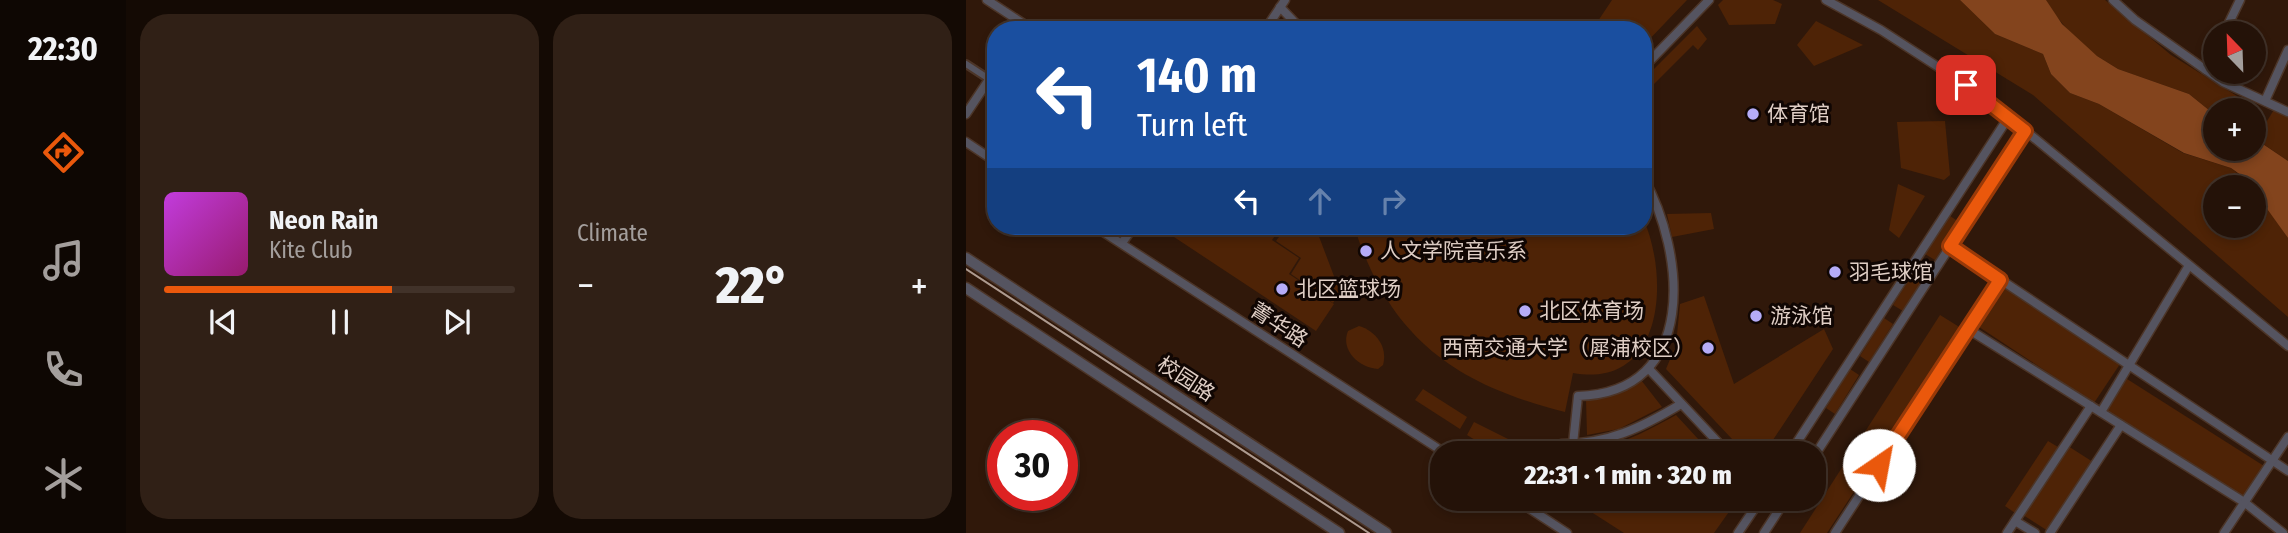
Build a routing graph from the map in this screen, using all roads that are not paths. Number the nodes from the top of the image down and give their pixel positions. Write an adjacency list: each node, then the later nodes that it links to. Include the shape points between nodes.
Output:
1 (987, 0): 7 (street)
2 (1709, 0): 12 (street)
3 (1826, 0): 23 (street, via 1949,73)
4 (2113, 0): 14 (street)
5 (2240, 0): 10 (street)
6 (1282, 3): 8 (street); 9 (street)
7 (1014, 21)
8 (1271, 21)
9 (1295, 21)
10 (2230, 21)
11 (2288, 50): 19 (street)
12 (1652, 59)
13 (966, 64): 15 (street)
14 (2203, 68)
15 (987, 78)
16 (987, 82): 22 (street)
17 (2227, 84): 18 (street)
18 (2258, 98)
19 (2266, 99)
20 (2266, 101): 21 (street)
21 (2288, 112)
22 (966, 114)
23 (2008, 118): 24 (street); 48 (street)
24 (2025, 131): 31 (street); 33 (street)
25 (966, 142): 26 (street)
26 (987, 156)
27 (1652, 193): 39 (street, via 1675,288 1667,341)
28 (1109, 235): 30 (street, 菁华路)
29 (1128, 235): 30 (street)
30 (1122, 243): 50 (street, 菁华路)
31 (1950, 246): 34 (street); 49 (street)
32 (966, 258): 59 (street, 校园路)
33 (2188, 267): 37 (street); 38 (street)
34 (2000, 280): 36 (street); 38 (street)
35 (966, 288): 58 (street)
36 (1968, 328): 41 (street); 63 (street)
37 (2288, 346)
38 (2128, 365): 42 (street); 51 (street)
39 (1649, 369): 40 (street); 45 (street, via 1618,387 1578,396)
40 (1681, 404): 46 (street, via 1619,437); 47 (street)
41 (2091, 406): 42 (street); 57 (street)
42 (2101, 412): 43 (street)
43 (2121, 425): 53 (street); 66 (street)
44 (2288, 437): 51 (street)
45 (1573, 441)
46 (1593, 441)
47 (1716, 441)
48 (1798, 441)
49 (1824, 441)
50 (1430, 444)
51 (2272, 461): 52 (street); 53 (street)
52 (2288, 471)
53 (2244, 502): 67 (street); 68 (street)
54 (1533, 511): 60 (street)
55 (1753, 511): 61 (street)
56 (1776, 511): 62 (street)
57 (2015, 521): 64 (street); 65 (street)
58 (1339, 533)
59 (1386, 533)
60 (1567, 533)
61 (1738, 533)
62 (1764, 533)
63 (1835, 533)
64 (2007, 533)
65 (2035, 533)
66 (2050, 533)
67 (2224, 533)
68 (2283, 533)

